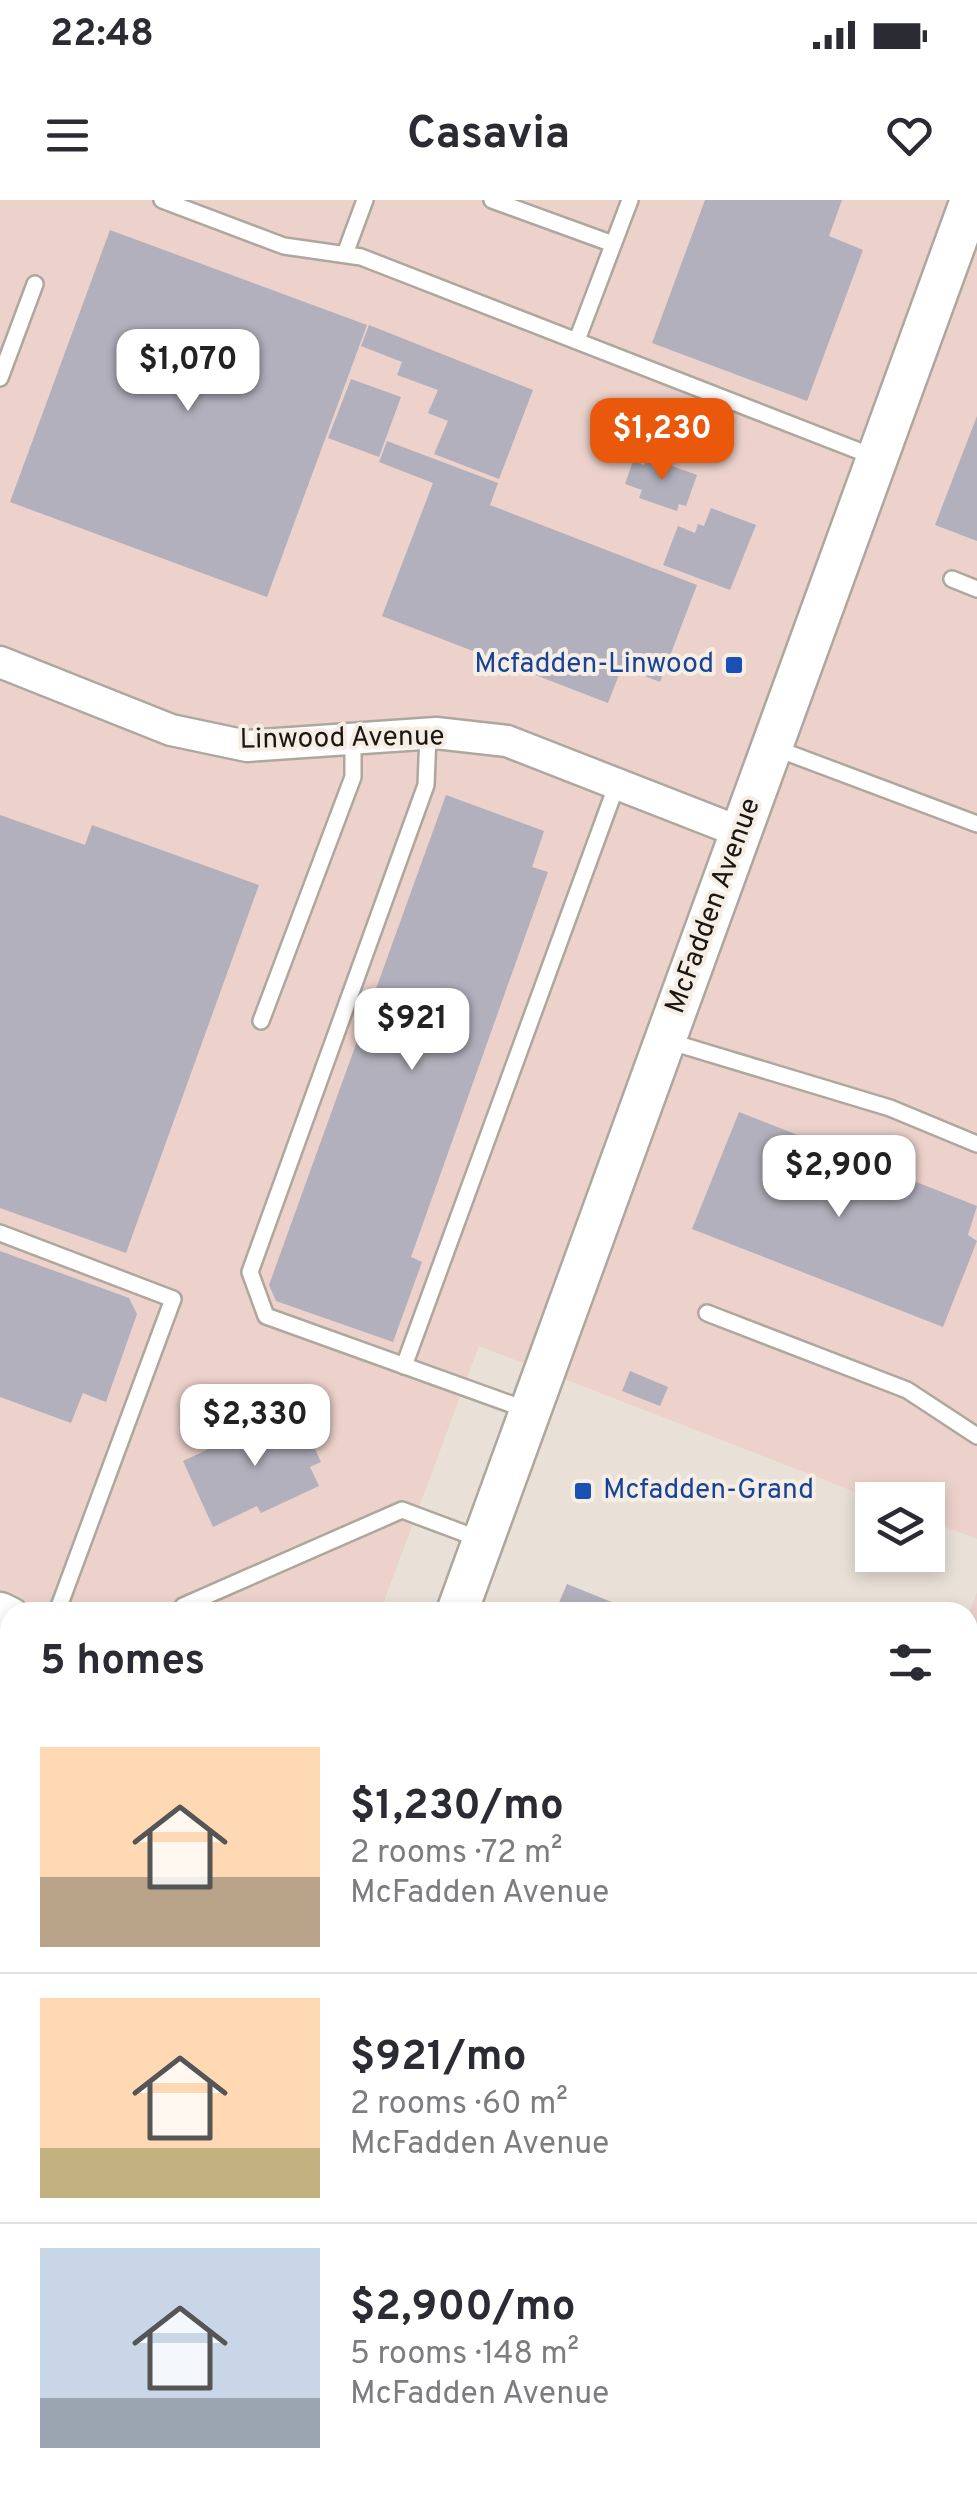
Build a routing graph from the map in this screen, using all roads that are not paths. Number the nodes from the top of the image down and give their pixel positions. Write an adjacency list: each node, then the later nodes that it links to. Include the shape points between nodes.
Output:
1 (162, 200): 7 (lane, via 284,246)
2 (365, 200): 7 (lane)
3 (492, 200): 6 (lane)
4 (630, 200): 6 (lane)
5 (970, 200): 8 (main road, McFadden Avenue)
6 (613, 244): 10 (lane)
7 (345, 254): 10 (lane)
8 (965, 254): 12 (main road, McFadden Avenue)
9 (35, 284): 11 (lane)
10 (577, 340): 12 (lane)
11 (0, 378)
12 (877, 458): 18 (main road, McFadden Avenue)
13 (952, 579): 14 (lane)
14 (977, 589)
15 (0, 662): 17 (street, Linwood Avenue, via 172,730 209,738 247,746)
16 (428, 734): 17 (street, Linwood Avenue); 19 (street, Linwood Avenue, via 506,741); 27 (lane, via 426,786 250,1272 266,1316)
17 (353, 738): 22 (lane, via 353,777)
18 (772, 747): 20 (lane); 21 (main road, McFadden Avenue)
19 (617, 784): 21 (street, Linwood Avenue); 27 (lane)
20 (977, 824)
21 (740, 832): 23 (main road, McFadden Avenue)
22 (261, 1021)
23 (665, 1040): 24 (lane, via 890,1108); 28 (main road, McFadden Avenue)
24 (977, 1144)
25 (0, 1233): 31 (lane, via 173,1299)
26 (707, 1313): 29 (lane, via 907,1390)
27 (404, 1366): 28 (lane)
28 (530, 1411): 30 (main road, McFadden Avenue)
29 (977, 1436)
30 (483, 1541): 32 (lane, via 402,1510); 33 (main road, McFadden Avenue)
31 (61, 1602)
32 (192, 1602)
33 (461, 1602)

